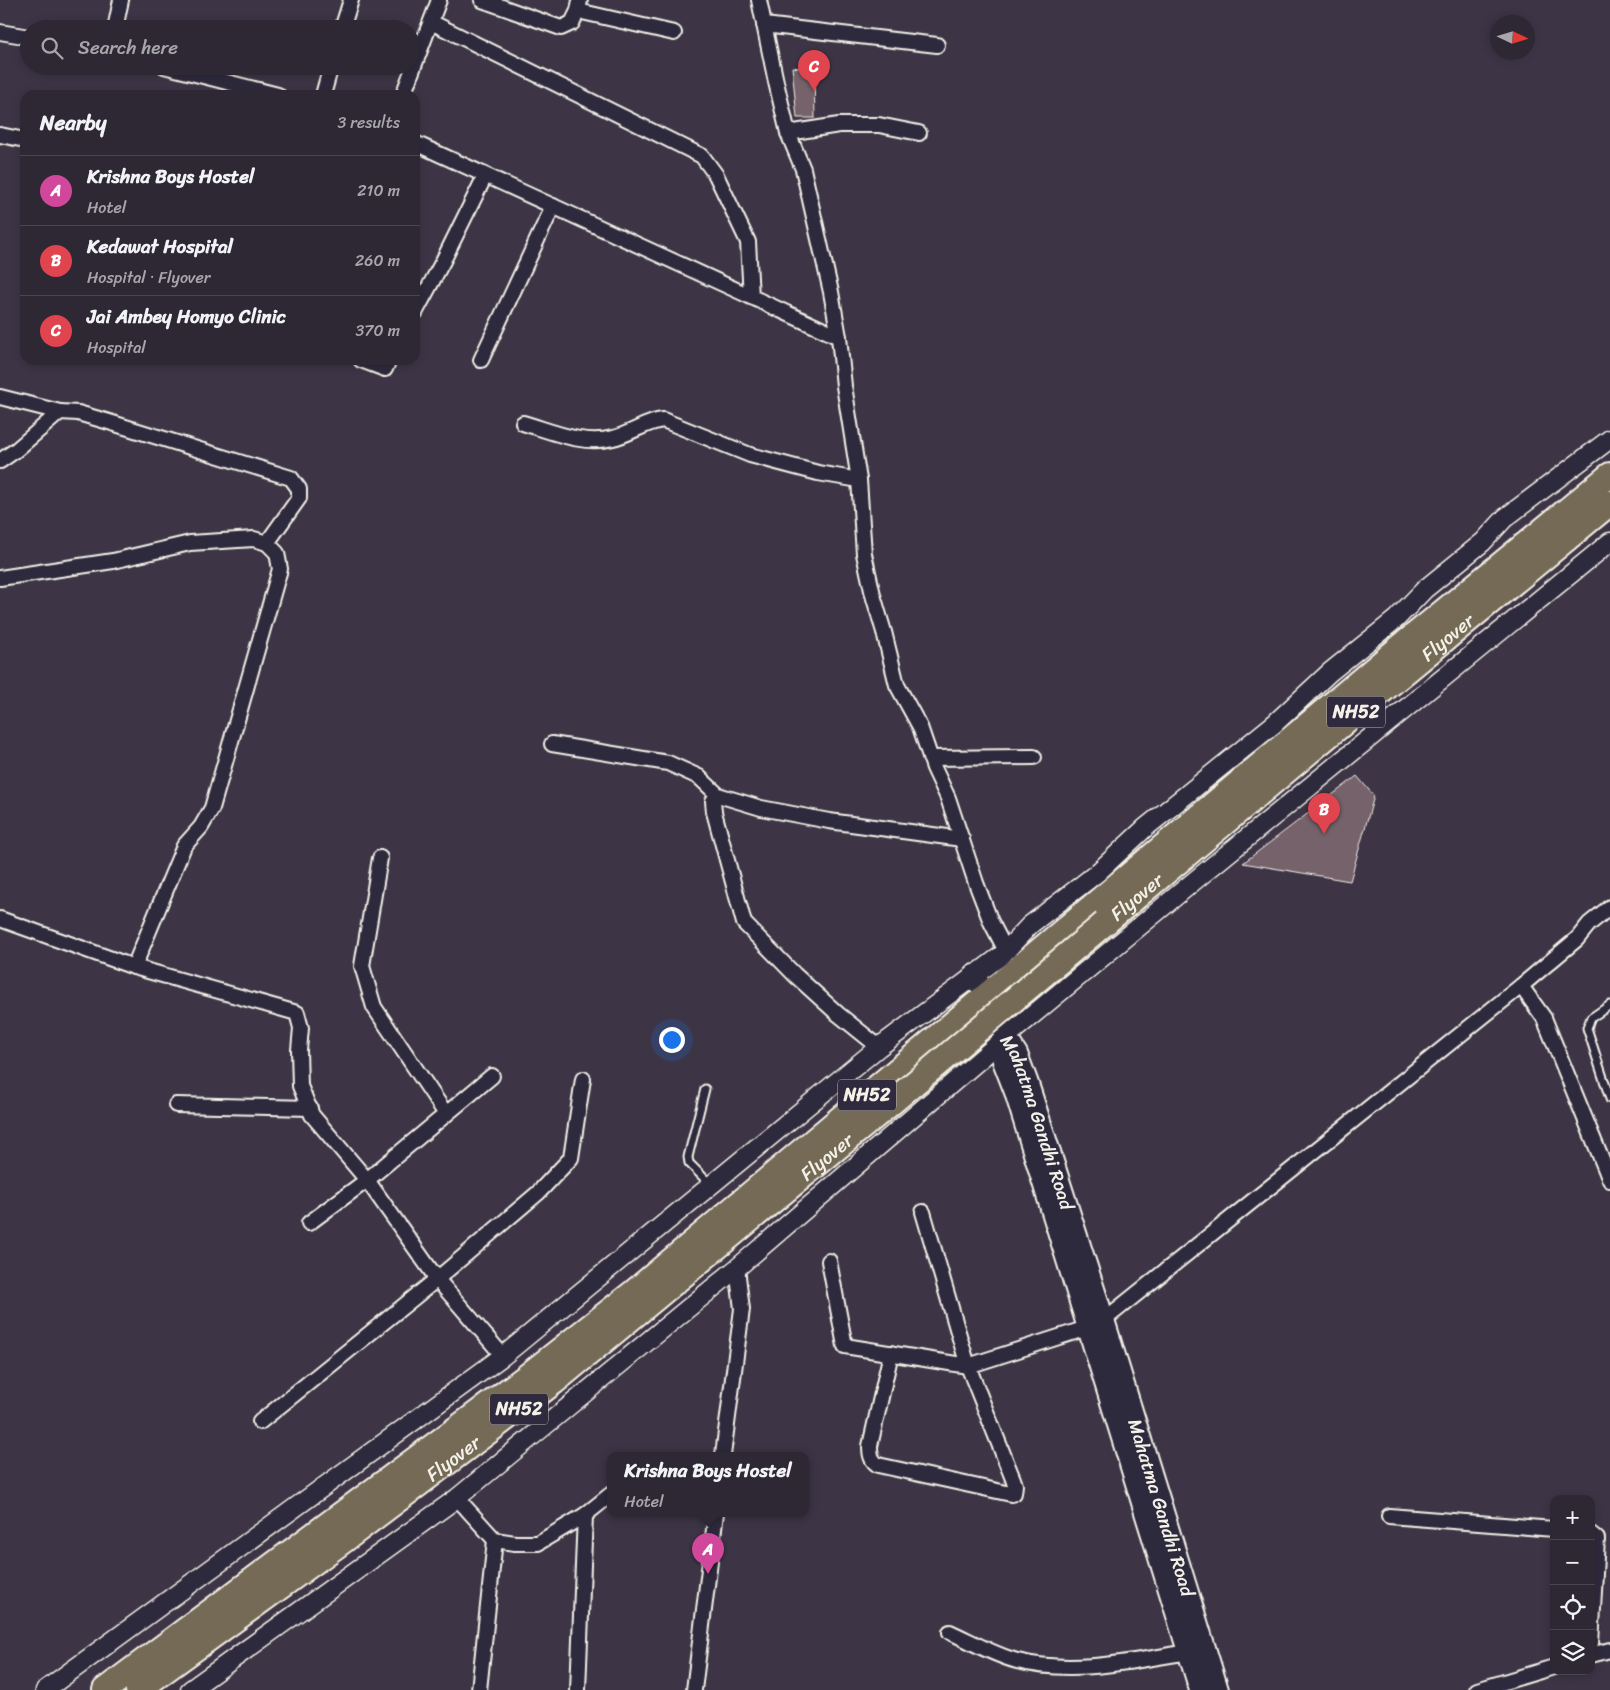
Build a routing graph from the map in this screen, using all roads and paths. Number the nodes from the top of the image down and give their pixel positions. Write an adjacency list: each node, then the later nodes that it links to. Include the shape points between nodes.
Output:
1 (121, 0): 7 (street)
2 (351, 0): 8 (street)
3 (439, 0): 9 (street)
4 (482, 0): 6 (street, via 560,28 572,23)
5 (759, 0): 10 (street)
6 (579, 5): 12 (street)
7 (117, 20)
8 (345, 20)
9 (431, 22): 15 (street); 29 (street, via 702,156 716,175 748,242)
10 (764, 24): 14 (street); 22 (street)
11 (0, 32): 13 (street)
12 (674, 33)
13 (20, 35)
14 (937, 45)
15 (420, 51)
16 (199, 75): 19 (street)
17 (329, 75): 20 (street)
18 (411, 75): 21 (street)
19 (258, 90)
20 (324, 90)
21 (405, 90)
22 (788, 133): 23 (street, via 839,125 879,125); 31 (street, via 803,169)
23 (919, 133)
24 (0, 135): 25 (street)
25 (20, 139)
26 (420, 146): 27 (street)
27 (485, 176): 28 (street); 30 (street)
28 (553, 206): 29 (street); 32 (street)
29 (751, 296): 31 (street)
30 (420, 304)
31 (839, 337): 41 (street)
32 (481, 360)
33 (374, 365): 34 (street, via 385,369)
34 (387, 365)
35 (0, 398): 36 (street)
36 (60, 412): 39 (street); 44 (street, via 78,413 291,478 299,489 299,498)
37 (523, 423): 41 (street, via 593,441 613,438 664,420 750,455)
38 (1610, 438): 54 (street, via 1505,518 1483,542 1396,619 1030,925)
39 (0, 461)
40 (1610, 475): 58 (highway, NH52)
41 (858, 480): 48 (street, via 864,554 873,595 897,685 920,727)
42 (1610, 503): 99 (highway, Flyover / NH52, bridge, via 554,1382)
43 (1610, 542): 60 (street)
44 (267, 543): 45 (street, via 254,539 190,543 113,561); 55 (street, via 277,553 280,569 212,808 184,846)
45 (0, 578)
46 (552, 744): 49 (street, via 668,763 699,777)
47 (1034, 757): 48 (street)
48 (930, 758): 50 (street)
49 (718, 795): 50 (street, via 761,808 829,821); 61 (street, via 714,801 714,812 744,923 838,1014)
50 (962, 839): 54 (street, via 991,922)
51 (380, 858): 68 (street, via 362,966 374,1007)
52 (1610, 907): 57 (street)
53 (0, 919): 55 (street)
54 (1006, 951): 56 (street)
55 (134, 968): 67 (street, via 297,1013 301,1028 300,1086)
56 (974, 975): 58 (main road, Mahatma Gandhi Road); 61 (street)
57 (1521, 986): 70 (street, via 1544,1018); 77 (street)
58 (986, 995): 60 (main road, Mahatma Gandhi Road); 98 (highway, NH52, via 634,1292 526,1377)
59 (1610, 1005): 65 (lane, via 1591,1018 1587,1028)
60 (1006, 1037): 75 (street); 77 (main road, Mahatma Gandhi Road, via 1017,1054 1028,1084)
61 (879, 1047): 71 (street)
62 (492, 1076): 68 (street)
63 (584, 1079): 76 (street, via 571,1158 532,1199)
64 (704, 1089): 71 (lane, via 688,1157 689,1163)
65 (1610, 1099)
66 (176, 1105): 67 (street)
67 (310, 1108): 69 (street, via 312,1115)
68 (446, 1114): 69 (street)
69 (366, 1180): 73 (street); 76 (street)
70 (1610, 1180)
71 (711, 1185): 79 (street)
72 (923, 1212): 80 (street)
73 (309, 1223)
74 (829, 1261): 78 (street, via 845,1346)
75 (737, 1268): 82 (street, via 742,1309); 84 (street)
76 (437, 1279): 79 (street); 81 (street)
77 (1096, 1324): 80 (street); 94 (main road, Mahatma Gandhi Road); 105 (main road, Mahatma Gandhi Road)
78 (891, 1353): 80 (street); 80 (street, via 870,1446 873,1462 1011,1494 1015,1490 1013,1479)
79 (503, 1356): 97 (street)
80 (968, 1366)
81 (260, 1422)
82 (724, 1452)
83 (607, 1497): 85 (street)
84 (456, 1498): 90 (street); 100 (street)
85 (585, 1515): 90 (street, via 538,1543); 102 (street)
86 (1389, 1516): 88 (street)
87 (716, 1517): 103 (street)
88 (1550, 1530)
89 (1595, 1537): 91 (street)
90 (495, 1540): 101 (street)
91 (1592, 1630)
92 (950, 1632): 94 (street, via 1002,1656 1037,1665 1099,1666)
93 (1610, 1650): 95 (street)
94 (1188, 1652): 104 (main road, Mahatma Gandhi Road)
95 (1595, 1654)
96 (1550, 1668): 106 (street)
97 (45, 1690)
98 (105, 1690)
99 (138, 1690)
100 (190, 1690)
101 (478, 1690)
102 (578, 1690)
103 (694, 1690)
104 (1200, 1690)
105 (1218, 1690)
106 (1477, 1690)

